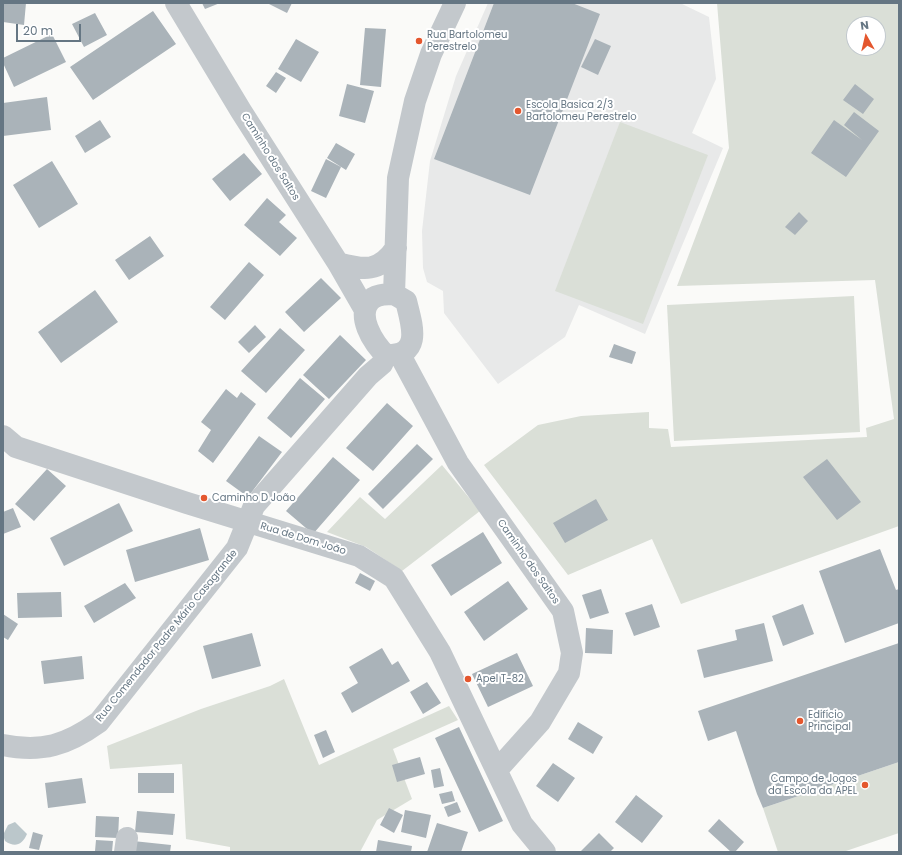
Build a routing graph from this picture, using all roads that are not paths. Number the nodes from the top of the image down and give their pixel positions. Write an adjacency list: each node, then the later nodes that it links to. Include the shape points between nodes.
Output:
1 (176, 3): 4 (street, Caminho dos Saltos)
2 (456, 3): 3 (street, via 431,54 415,101 398,178)
3 (396, 248): 4 (street, via 384,262 374,268 359,269); 5 (street)
4 (338, 263): 6 (street, Caminho dos Saltos)
5 (394, 294): 6 (street, via 373,298); 7 (street, via 406,300 413,335 408,348)
6 (365, 310): 7 (street, via 371,336 380,350)
7 (393, 355): 9 (street, Rua Comendador Padre Mário Casagrande, via 368,376 254,506); 11 (street, Caminho dos Saltos, via 412,379 458,464 563,611 572,653 569,673 540,722)
8 (3, 436): 9 (street, Rua de Dom João, via 16,447)
9 (247, 522): 10 (street, Rua Comendador Padre Mário Casagrande, via 237,548 99,722 70,741 46,748); 11 (street, Rua de Dom João, via 359,556 394,578 440,652)
10 (3, 745)
11 (497, 770): 12 (street, Rua de Dom João, via 522,824)
12 (545, 852)

